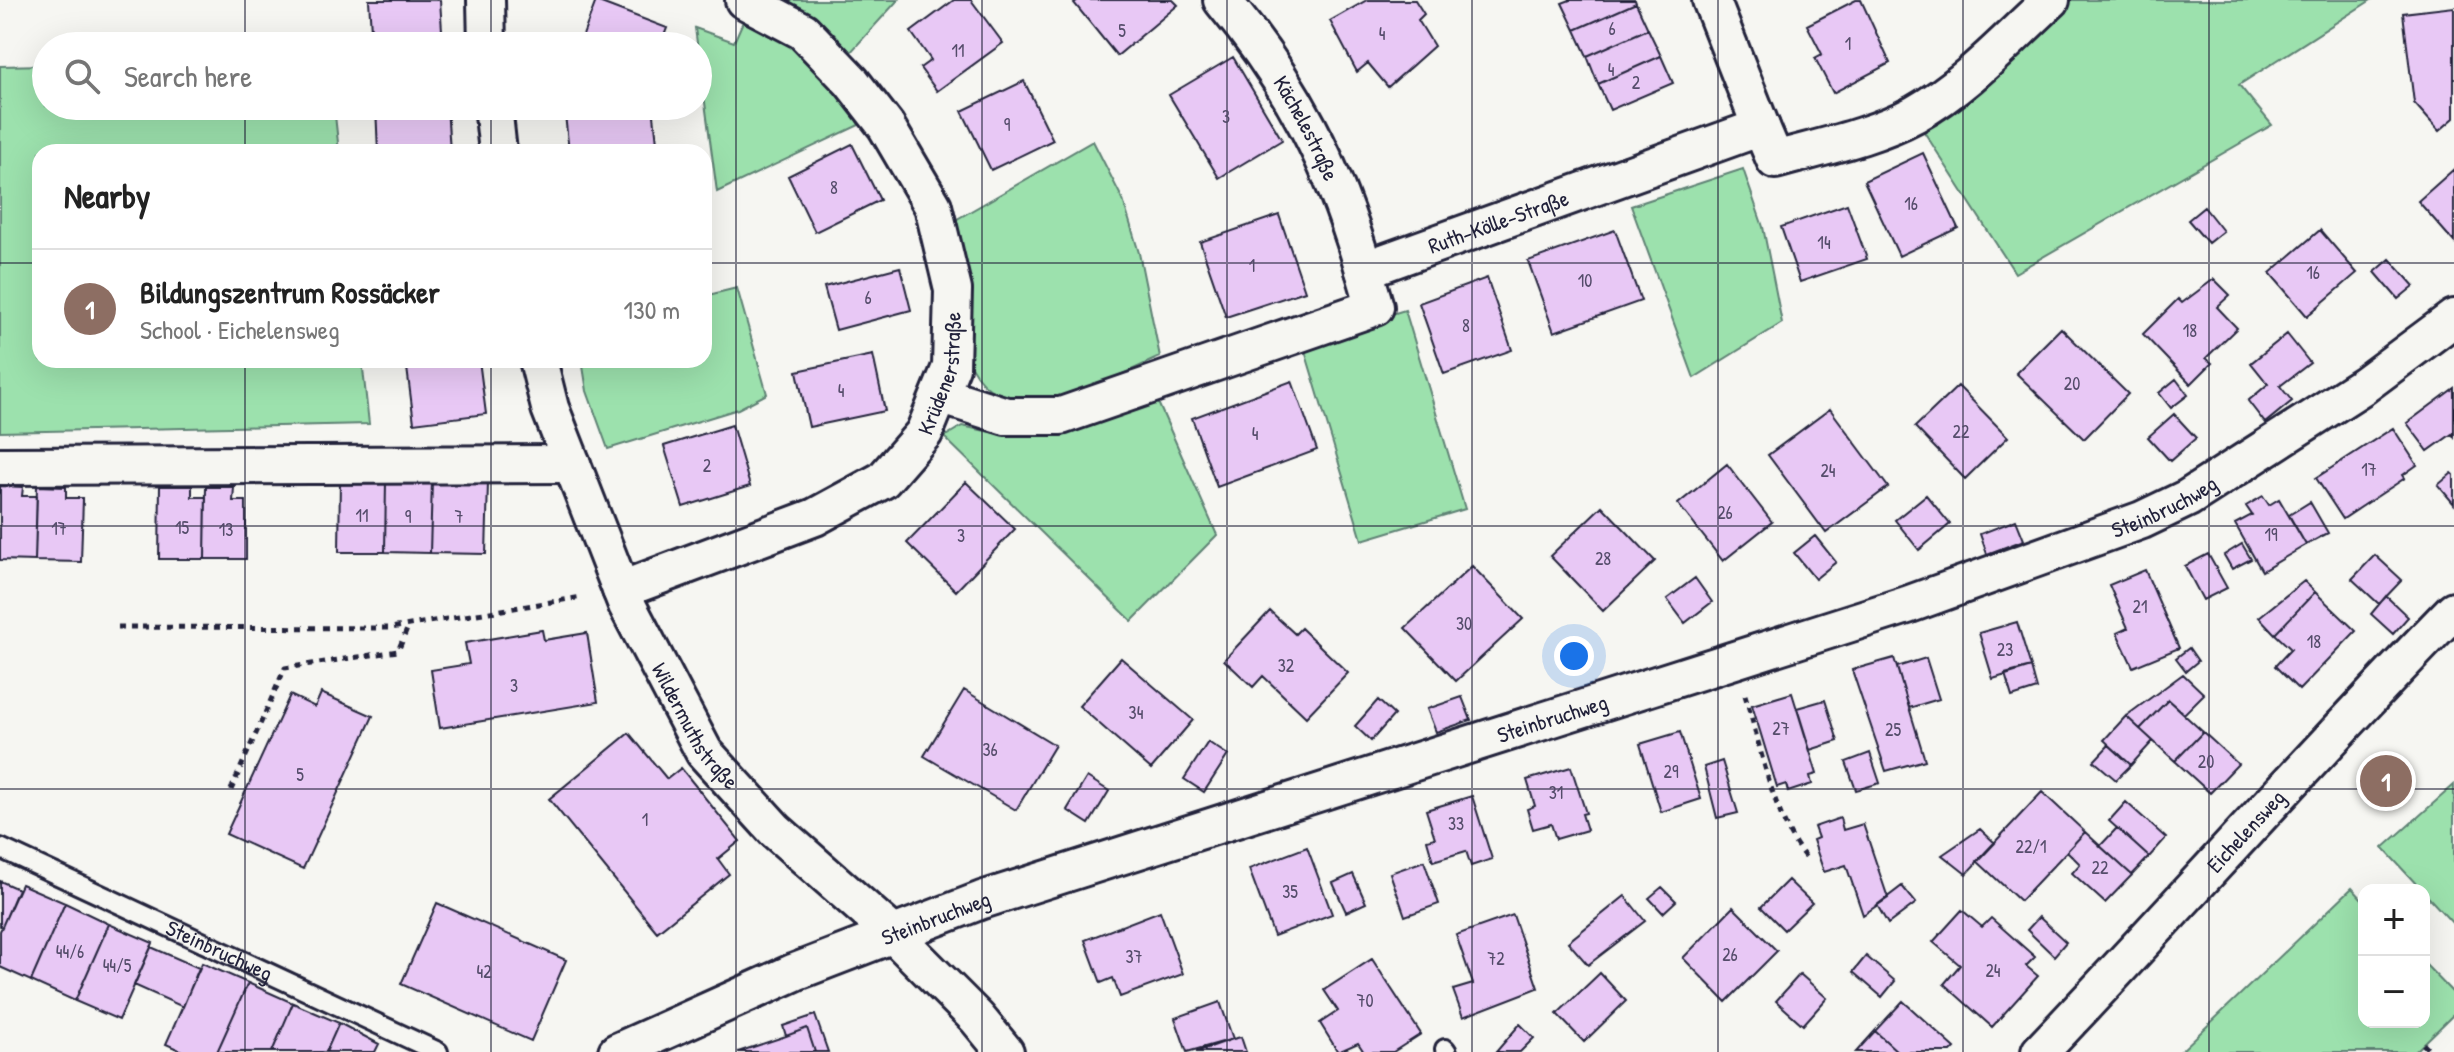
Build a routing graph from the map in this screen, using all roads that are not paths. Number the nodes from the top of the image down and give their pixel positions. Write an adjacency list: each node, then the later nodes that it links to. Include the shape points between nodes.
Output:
1 (486, 0): 6 (street)
2 (744, 0): 13 (street, Krüdenerstraße, via 803,31 851,81 886,126 933,206 953,290 951,367)
3 (1222, 0): 10 (street, Kächelestraße, via 1256,40 1299,107 1344,201)
4 (1711, 0): 8 (street)
5 (2051, 0): 8 (street, via 1947,93 1913,115 1775,160)
6 (487, 32)
7 (495, 120): 9 (street)
8 (1761, 127): 10 (street, Ruth-Kölle-Straße)
9 (497, 144)
10 (1364, 270): 13 (street, via 1375,307 1061,416 1006,416)
11 (2454, 318): 19 (street, Steinbruchweg, via 2364,385 2188,498 2142,520 1907,605)
12 (540, 368): 14 (street, Wildermuthstraße)
13 (940, 395): 16 (street, Krüdenerstraße, via 924,433 883,480 815,517)
14 (572, 464): 15 (street); 16 (street, Wildermuthstraße)
15 (0, 466)
16 (621, 590): 19 (street, Wildermuthstraße, via 704,752 775,830)
17 (2454, 610): 23 (street, Eichelensweg)
18 (0, 848): 20 (lane, Steinbruchweg)
19 (892, 933): 21 (street, Steinbruchweg); 22 (street, Wildermuthstraße)
20 (438, 1052)
21 (617, 1052)
22 (1005, 1052)
23 (2040, 1052)

